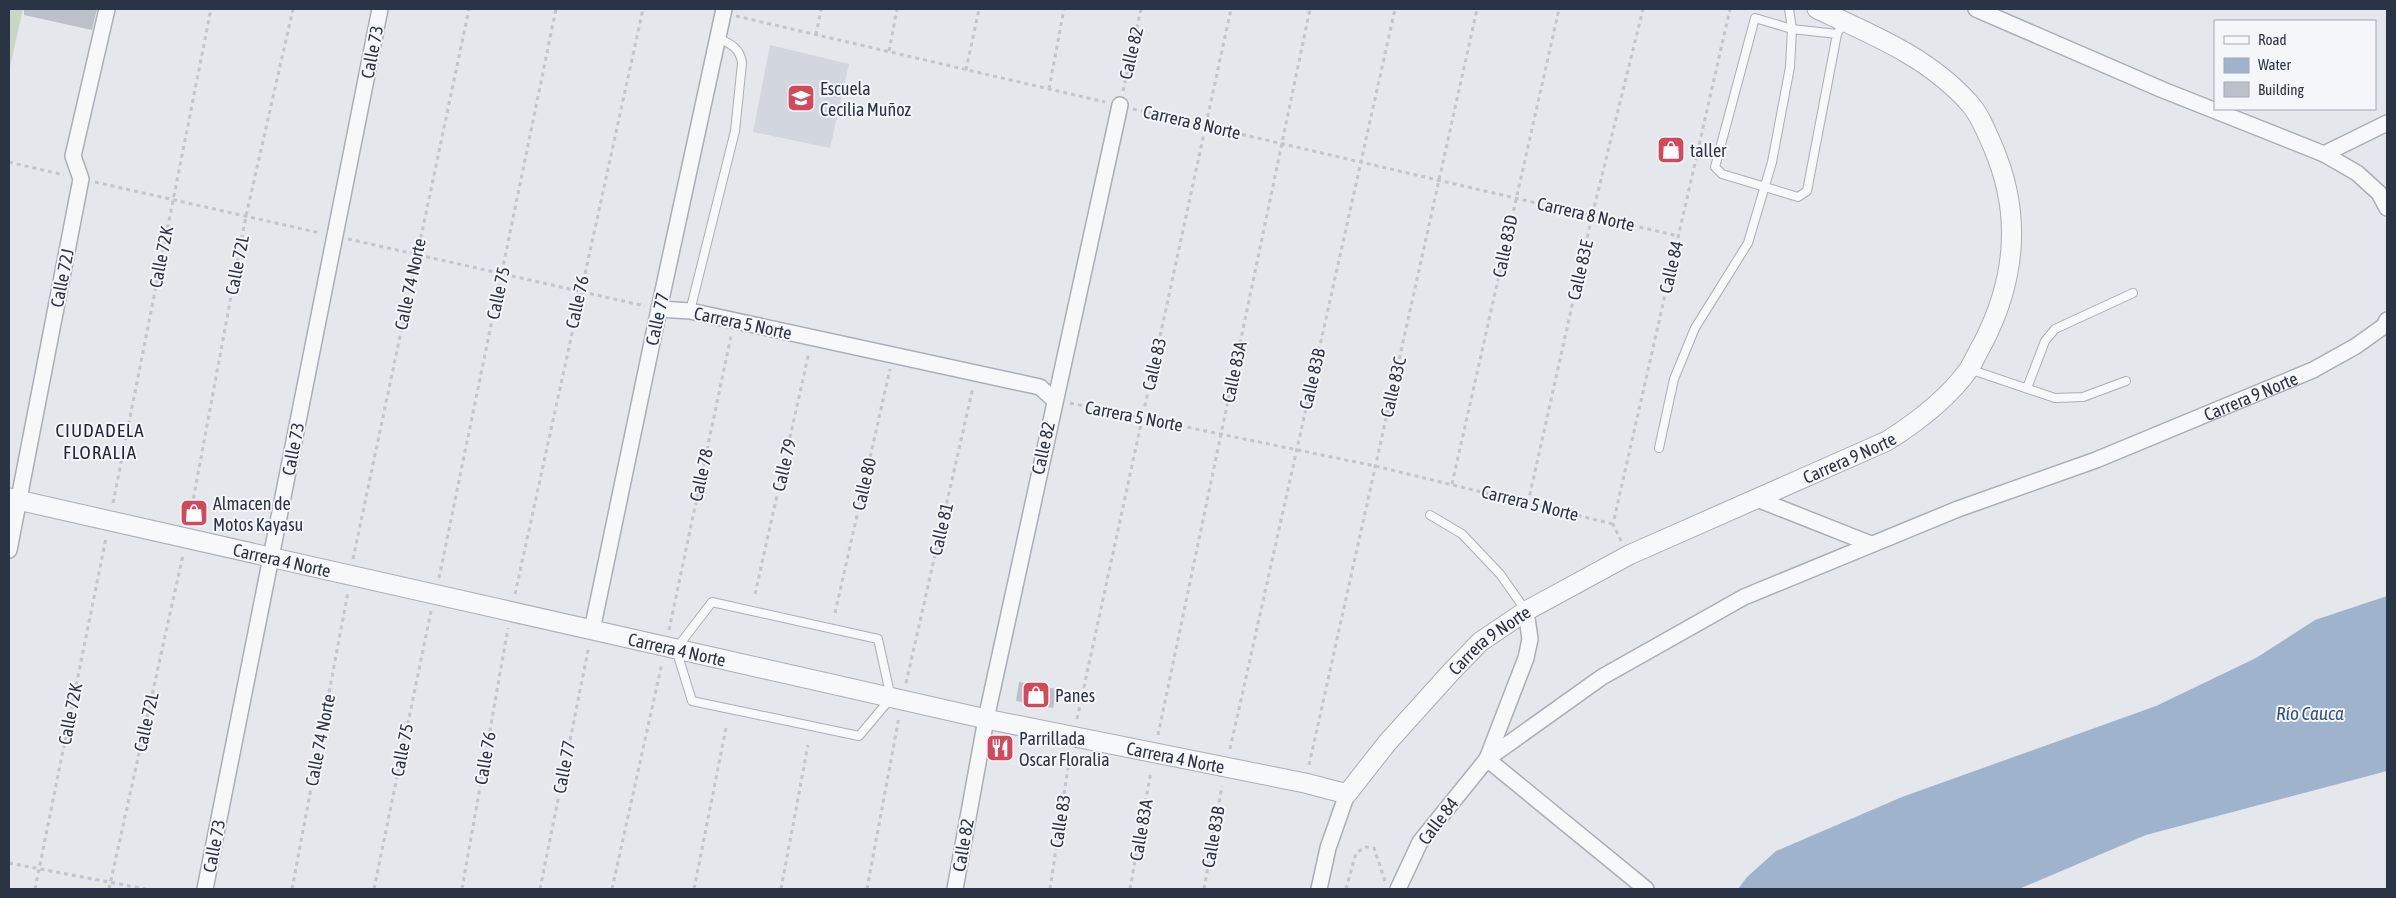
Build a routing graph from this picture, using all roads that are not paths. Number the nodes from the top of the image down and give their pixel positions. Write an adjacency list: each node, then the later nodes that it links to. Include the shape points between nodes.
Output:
1 (107, 9): 27 (street, Calle 72J, via 73,156 81,179)
2 (380, 9): 31 (street, Calle 73)
3 (1757, 9): 8 (lane)
4 (1789, 9): 10 (lane)
5 (1817, 9): 9 (street, Carrera 9 Norte)
6 (1976, 9): 14 (street, via 2163,90)
7 (724, 11): 11 (street, Calle 77)
8 (1755, 18): 10 (lane); 15 (lane, via 1715,167 1722,174)
9 (1841, 28): 10 (lane); 15 (lane, via 1807,191 1798,197); 21 (street, Carrera 9 Norte, via 1902,49 1947,80 1971,105 2002,168 2011,207 2008,277 2000,308)
10 (1792, 29): 15 (lane, via 1790,67)
11 (718, 38): 18 (street, Calle 77); 19 (lane, via 734,46 741,54 735,131)
12 (1120, 105): 24 (street, Calle 82)
13 (2387, 123): 14 (street)
14 (2324, 154): 16 (street, via 2357,174 2380,194)
15 (1764, 188): 25 (lane, via 1748,243 1695,328 1674,380)
16 (2387, 208)
17 (2133, 293): 23 (lane, via 2054,329 2045,342)
18 (659, 309): 19 (street, Carrera 5 Norte); 33 (street, Calle 77)
19 (690, 311): 24 (street, Carrera 5 Norte, via 1040,387)
20 (2387, 320): 29 (street, Carrera 9 Norte, via 2384,326 2356,346 2313,370 2096,460 1958,509)
21 (1969, 370): 23 (lane); 26 (street, Carrera 9 Norte, via 1922,418 1887,441)
22 (2126, 381): 23 (lane, via 2083,397 2055,398)
23 (2026, 388)
24 (1054, 400): 36 (street, Calle 82)
25 (1660, 448)
26 (1757, 499): 29 (street); 32 (street, Carrera 9 Norte, via 1629,555)
27 (14, 500): 30 (street, Calle 72J); 31 (street, Carrera 4 Norte)
28 (1430, 515): 32 (lane, via 1462,534 1500,574)
29 (1872, 544): 37 (street, Carrera 9 Norte, via 1744,597 1602,677)
30 (9, 550)
31 (271, 558): 33 (street, Carrera 4 Norte); 40 (street, Calle 73)
32 (1526, 611): 37 (street, via 1530,640 1526,658); 38 (street, Carrera 9 Norte, via 1480,642 1456,666 1387,743)
33 (591, 638): 34 (street, Carrera 4 Norte)
34 (676, 649): 35 (street, Carrera 4 Norte); 35 (lane, via 692,701 859,736); 35 (lane, via 712,602 878,639)
35 (892, 698): 36 (street, Carrera 4 Norte)
36 (986, 719): 38 (street, Carrera 4 Norte); 41 (street, Calle 82)
37 (1487, 759): 39 (street, Calle 84, via 1420,842); 43 (street)
38 (1347, 794): 42 (street, via 1328,848)
39 (1394, 887)
40 (205, 889)
41 (955, 889)
42 (1319, 889)
43 (1646, 889)

